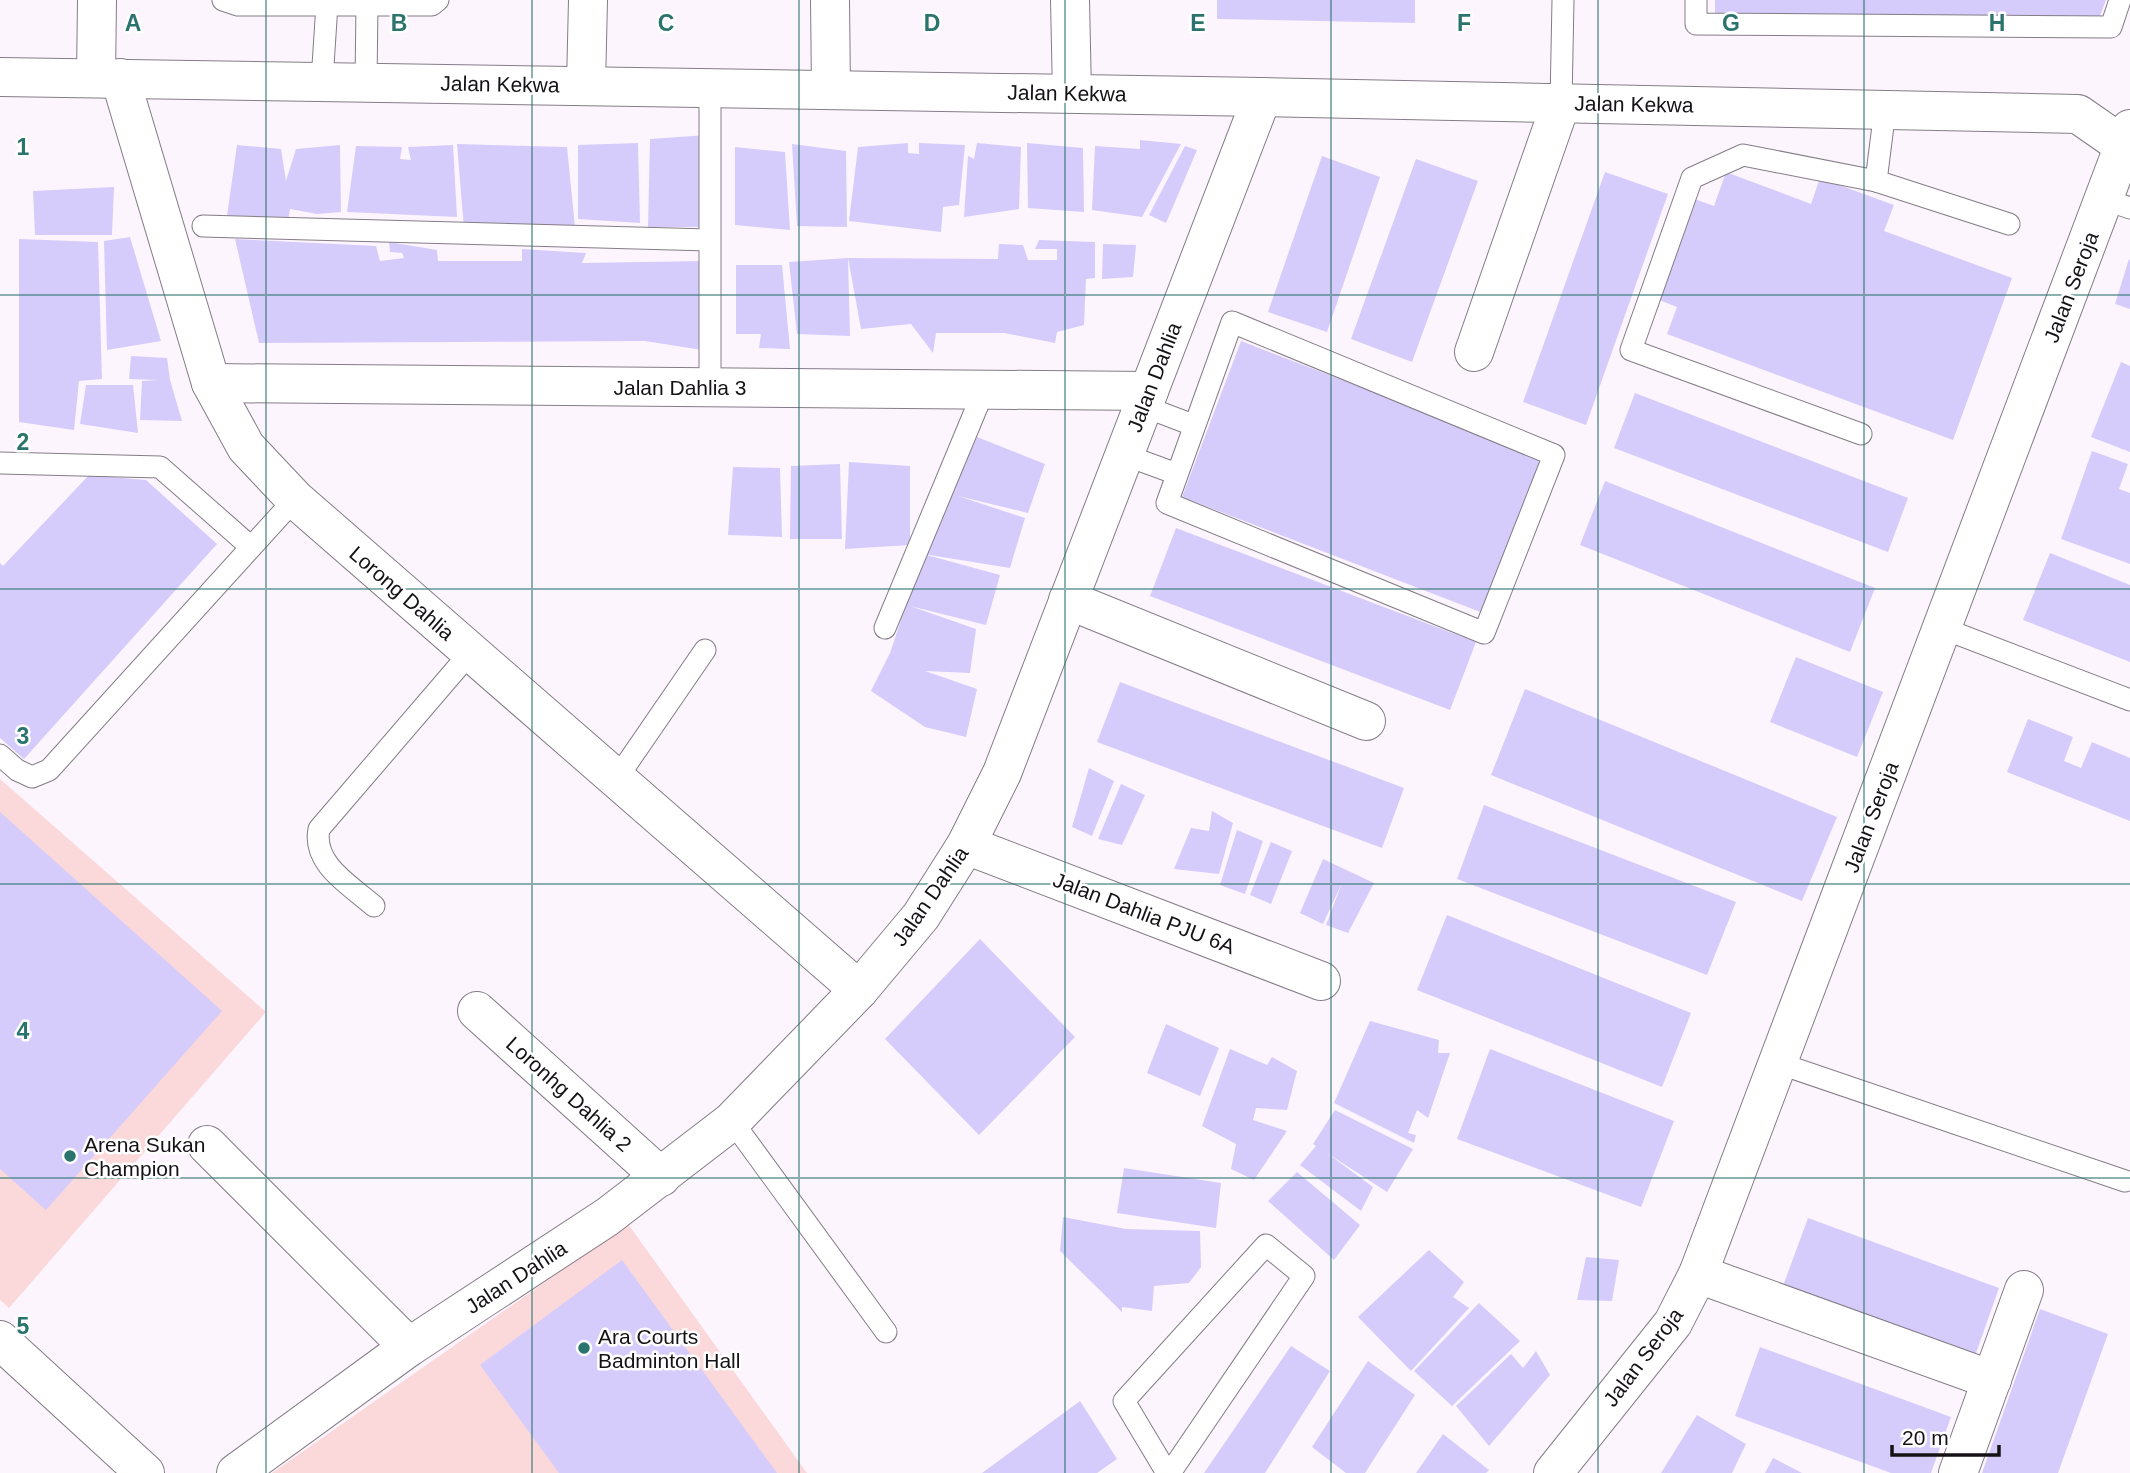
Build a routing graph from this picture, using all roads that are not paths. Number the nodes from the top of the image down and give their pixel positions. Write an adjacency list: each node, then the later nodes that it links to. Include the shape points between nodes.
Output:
1 (97, 0): 13 (street, Lorong Dahlia)
2 (223, 0): 10 (lane, via 238,5)
3 (438, 0): 11 (lane, via 432,5)
4 (588, 0): 16 (street)
5 (830, 0): 18 (street)
6 (1070, 0): 19 (street)
7 (1563, 0): 21 (lane)
8 (1696, 0): 9 (lane, via 1696,24 2111,27)
9 (2120, 0)
10 (327, 4): 11 (lane); 14 (lane)
11 (366, 4): 15 (lane)
12 (0, 77): 13 (street, Jalan Kekwa)
13 (108, 78): 14 (street, Jalan Kekwa); 30 (street, Lorong Dahlia)
14 (322, 81): 15 (street, Jalan Kekwa)
15 (366, 82): 16 (street, Jalan Kekwa)
16 (586, 85): 17 (street, Jalan Kekwa)
17 (710, 87): 18 (street, Jalan Kekwa); 28 (lane)
18 (831, 89): 19 (street, Jalan Kekwa)
19 (1072, 93): 20 (street, Jalan Kekwa)
20 (1262, 97): 21 (street, Jalan Kekwa); 33 (street, Jalan Dahlia)
21 (1561, 103): 22 (street, Jalan Kekwa); 29 (street)
22 (1885, 110): 23 (street, Jalan Kekwa, via 2078,114); 24 (lane)
23 (2127, 137): 25 (street, Jalan Seroja)
24 (1876, 181): 26 (lane); 35 (lane, via 1743,155 1692,178 1630,350)
25 (2117, 204): 43 (street, Jalan Seroja)
26 (2009, 224)
27 (203, 226): 28 (lane)
28 (709, 240): 31 (lane)
29 (1474, 352)
30 (211, 383): 31 (street, Jalan Dahlia 3); 39 (street, Lorong Dahlia, via 246,447)
31 (710, 387): 32 (street, Jalan Dahlia 3)
32 (984, 390): 33 (street, Jalan Dahlia 3); 42 (lane)
33 (1146, 398): 34 (lane); 36 (street, Jalan Dahlia)
34 (1193, 425): 38 (lane); 38 (lane, via 1232,322 1555,455 1484,633 1167,503)
35 (1861, 434)
36 (1125, 455): 38 (lane); 41 (street, Jalan Dahlia)
37 (0, 463): 40 (lane, via 160,467)
38 (1177, 474)
39 (295, 499): 40 (lane); 45 (street, Lorong Dahlia)
40 (251, 547): 48 (lane, via 49,770 32,777)
41 (1068, 600): 47 (street); 50 (street, Jalan Dahlia, via 1002,773)
42 (885, 628)
43 (1942, 628): 46 (lane); 55 (street, Jalan Seroja)
44 (705, 650): 49 (lane)
45 (470, 653): 49 (street, Lorong Dahlia); 51 (lane, via 319,829 317,849 323,860)
46 (2130, 700)
47 (1366, 721)
48 (0, 755)
49 (615, 781): 53 (street, Lorong Dahlia)
50 (966, 845): 52 (street, Jalan Dahlia PJU 6A); 53 (street, Jalan Dahlia, via 921,916)
51 (374, 906)
52 (1321, 981)
53 (859, 990): 56 (street, Jalan Dahlia)
54 (477, 1011): 58 (street, Loronhg Dahlia 2)
55 (1778, 1063): 59 (lane); 60 (street, Jalan Seroja)
56 (732, 1121): 58 (street, Jalan Dahlia); 62 (lane)
57 (207, 1145): 64 (street)
58 (661, 1177): 64 (street, Jalan Dahlia)
59 (2125, 1181)
60 (1698, 1274): 65 (street); 69 (street, Jalan Seroja, via 1673,1323)
61 (2024, 1290): 65 (street)
62 (887, 1332)
63 (0, 1340): 66 (street)
64 (409, 1347): 67 (street, Jalan Dahlia)
65 (1992, 1380): 70 (street)
66 (145, 1473)
67 (236, 1473)
68 (1168, 1473): 68 (lane, via 1124,1401 1266,1245 1304,1276)
69 (1553, 1473)
70 (1958, 1473)

